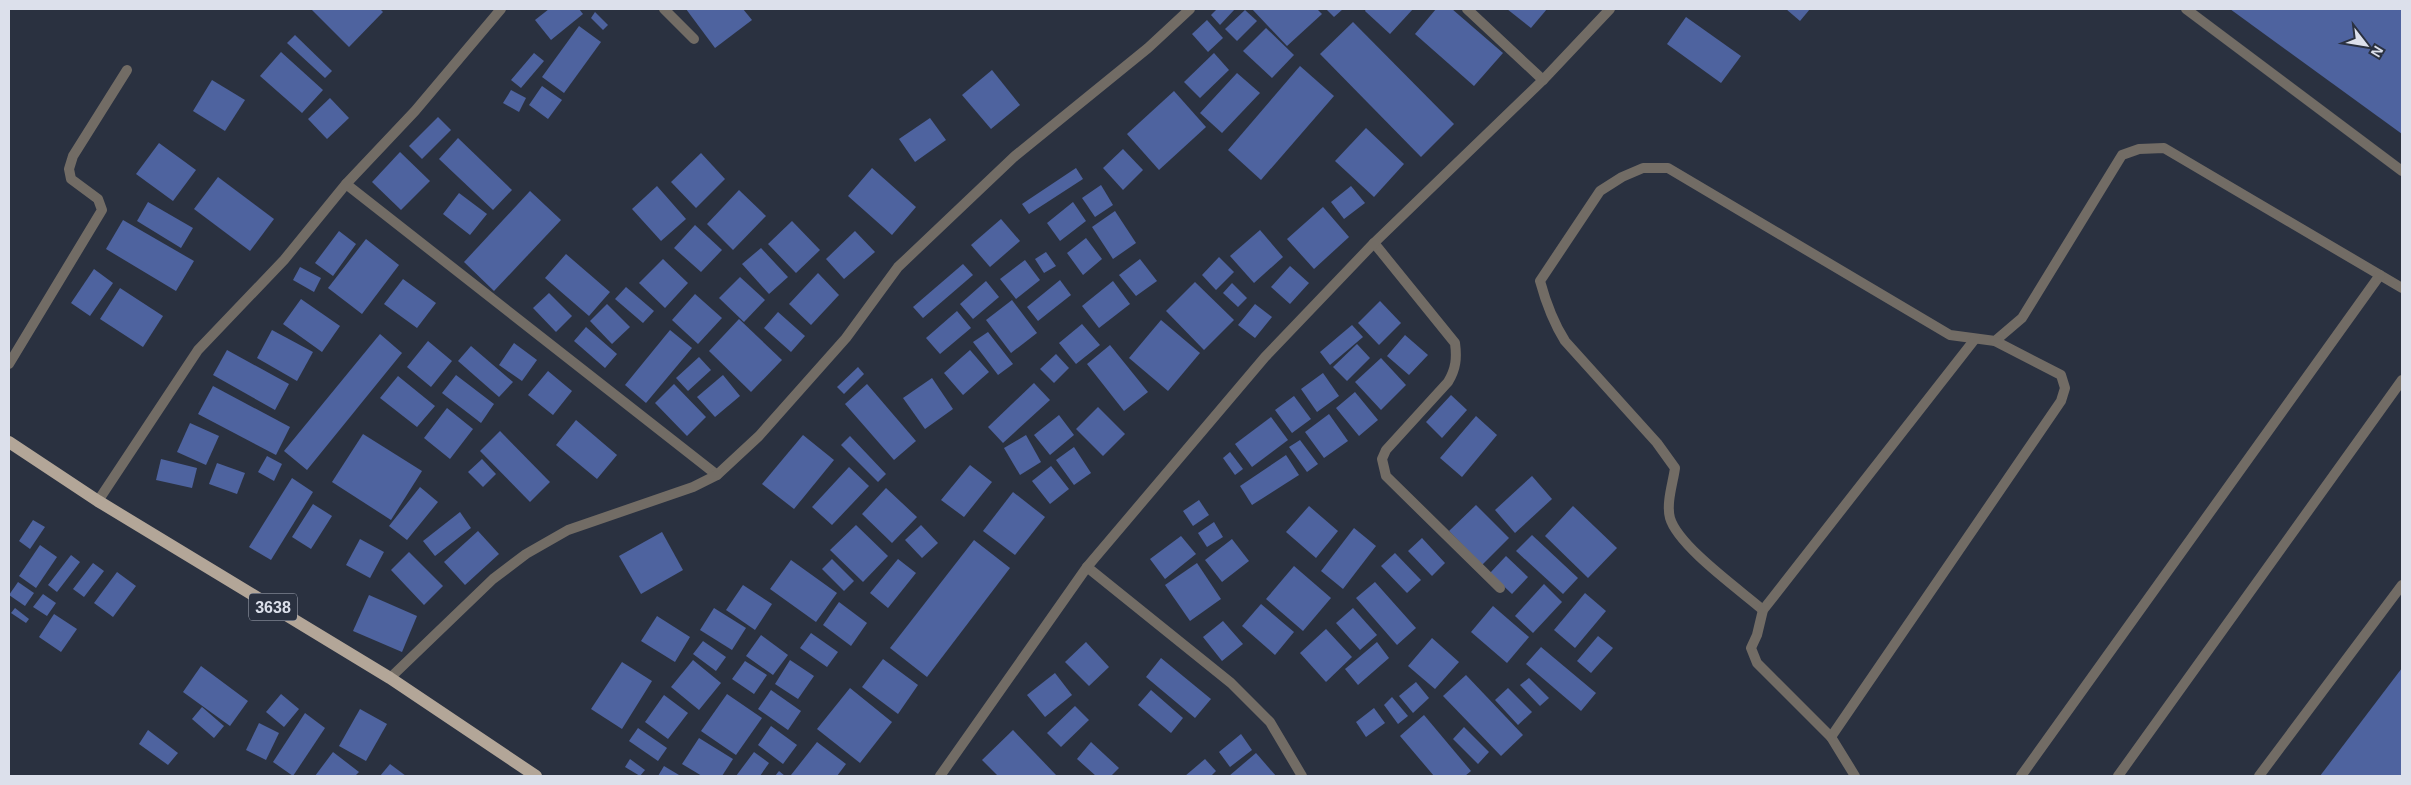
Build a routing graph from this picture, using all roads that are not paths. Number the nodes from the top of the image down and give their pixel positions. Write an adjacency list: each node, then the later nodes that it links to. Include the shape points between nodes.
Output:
1 (501, 9): 11 (street, via 415,111)
2 (664, 9): 7 (street)
3 (1190, 9): 20 (street, via 1148,48 1016,156 898,267 846,338 759,436)
4 (1467, 9): 9 (street)
5 (1610, 9): 9 (street)
6 (2186, 9): 10 (street)
7 (694, 39)
8 (127, 70): 17 (street, via 68,169 70,178 98,200 102,210)
9 (1542, 80): 12 (street)
10 (2402, 171)
11 (346, 184): 20 (street); 21 (street, via 284,260 198,350)
12 (1374, 243): 22 (street, via 1265,357); 24 (street, via 1455,343 1456,353 1448,382 1386,450 1382,459 1386,476)
13 (2380, 275): 14 (street); 16 (street, via 2164,148 2139,149 2122,155 2022,318); 32 (street)
14 (2402, 288)
15 (1975, 339): 16 (street); 25 (street); 25 (street, via 1950,335 1668,168 1643,168 1600,191 1540,281 1553,322 1565,341 1657,443 1675,468 1670,518 1681,540)
16 (1995, 341): 27 (street, via 2061,375 2065,388 2061,401)
17 (9, 364)
18 (2402, 380): 33 (street)
19 (9, 442): 21 (main road, 3638)
20 (717, 475): 26 (street, via 694,487 568,530 526,554 493,579)
21 (98, 501): 26 (main road, 3638)
22 (1087, 567): 29 (street); 30 (street, via 1231,683 1270,722)
23 (2402, 585): 34 (street)
24 (1500, 588)
25 (1763, 610): 27 (street, via 1751,648 1758,663)
26 (390, 678): 28 (main road, 3638)
27 (1831, 737): 31 (street)
28 (536, 776)
29 (940, 776)
30 (1302, 776)
31 (1855, 776)
32 (2021, 776)
33 (2118, 776)
34 (2258, 776)

